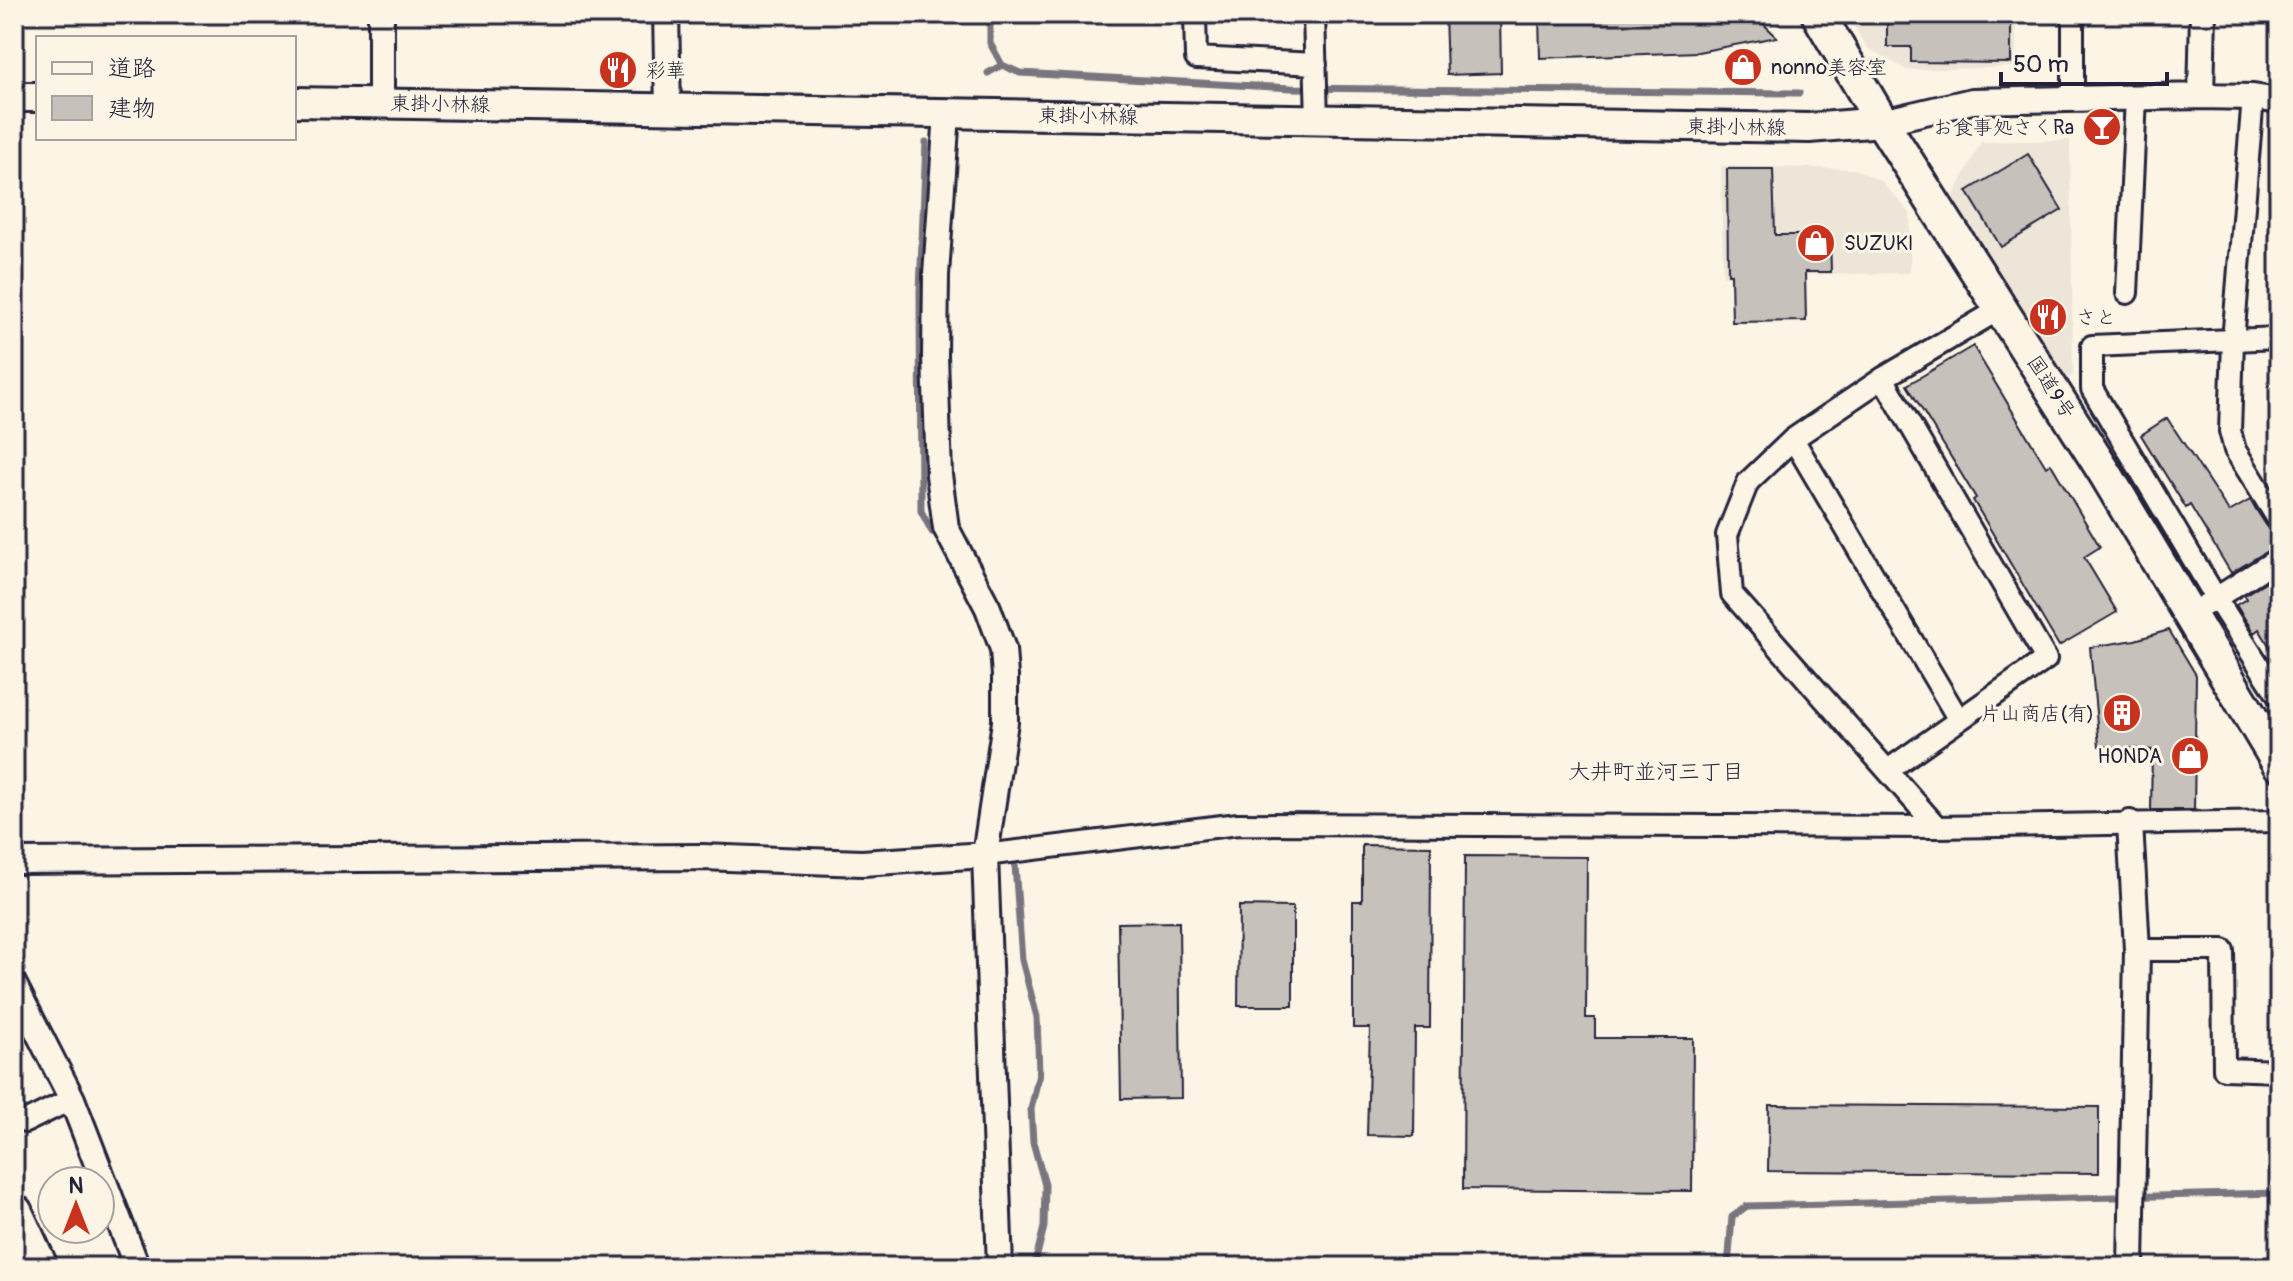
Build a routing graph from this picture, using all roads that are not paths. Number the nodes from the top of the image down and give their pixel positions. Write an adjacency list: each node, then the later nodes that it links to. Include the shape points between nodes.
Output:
1 (381, 14): 17 (street)
2 (666, 14): 18 (street)
3 (1195, 14): 8 (street, via 1196,58)
4 (1314, 14): 8 (street)
5 (1818, 14): 21 (highway, 国道9号)
6 (2073, 14): 14 (street)
7 (2203, 14): 9 (street)
8 (1316, 64): 20 (street)
9 (2201, 96): 12 (street); 13 (street)
10 (14, 97): 11 (main road)
11 (36, 97)
12 (2136, 97): 14 (street); 22 (street)
13 (2253, 97): 15 (street); 25 (street)
14 (2073, 98): 21 (street, via 1972,101)
15 (2279, 101)
16 (296, 102): 17 (main road, 東掛小林線)
17 (381, 103): 18 (main road, 東掛小林線)
18 (668, 109): 19 (main road, 東掛小林線)
19 (947, 113): 20 (main road, 東掛小林線); 39 (street, via 936,275 939,475 946,528 988,608 1003,649 1005,676 1005,722)
20 (1317, 121): 21 (main road, 東掛小林線, via 1809,128)
21 (1882, 122): 23 (highway, 国道9号)
22 (2127, 293)
23 (2000, 309): 26 (street); 31 (highway, 国道9号)
24 (2279, 338): 25 (street)
25 (2233, 341): 28 (street, via 2230,431 2235,450); 30 (street, via 2092,346 2092,389)
26 (1883, 378): 27 (street); 33 (street, via 2046,659)
27 (1793, 439): 33 (street); 35 (street, via 1748,482 1727,535 1732,594)
28 (2279, 521)
29 (2279, 558): 30 (street)
30 (2216, 598): 31 (street); 32 (street)
31 (2189, 616): 34 (highway, 国道9号)
32 (2279, 697)
33 (1959, 720): 35 (street)
34 (2279, 764)
35 (1888, 770): 38 (street)
36 (2279, 821): 37 (street)
37 (2130, 823): 38 (street); 41 (street)
38 (1937, 827): 39 (street, via 1238,824)
39 (985, 855): 40 (street, via 862,863 702,857); 49 (street)
40 (14, 861)
41 (2137, 950): 43 (street, via 2223,950 2224,1069); 50 (street)
42 (14, 985): 44 (street)
43 (2279, 1071)
44 (72, 1099): 45 (street); 48 (street)
45 (25, 1122)
46 (14, 1213): 47 (highway)
47 (39, 1267)
48 (137, 1267)
49 (1000, 1267)
50 (2131, 1267)

